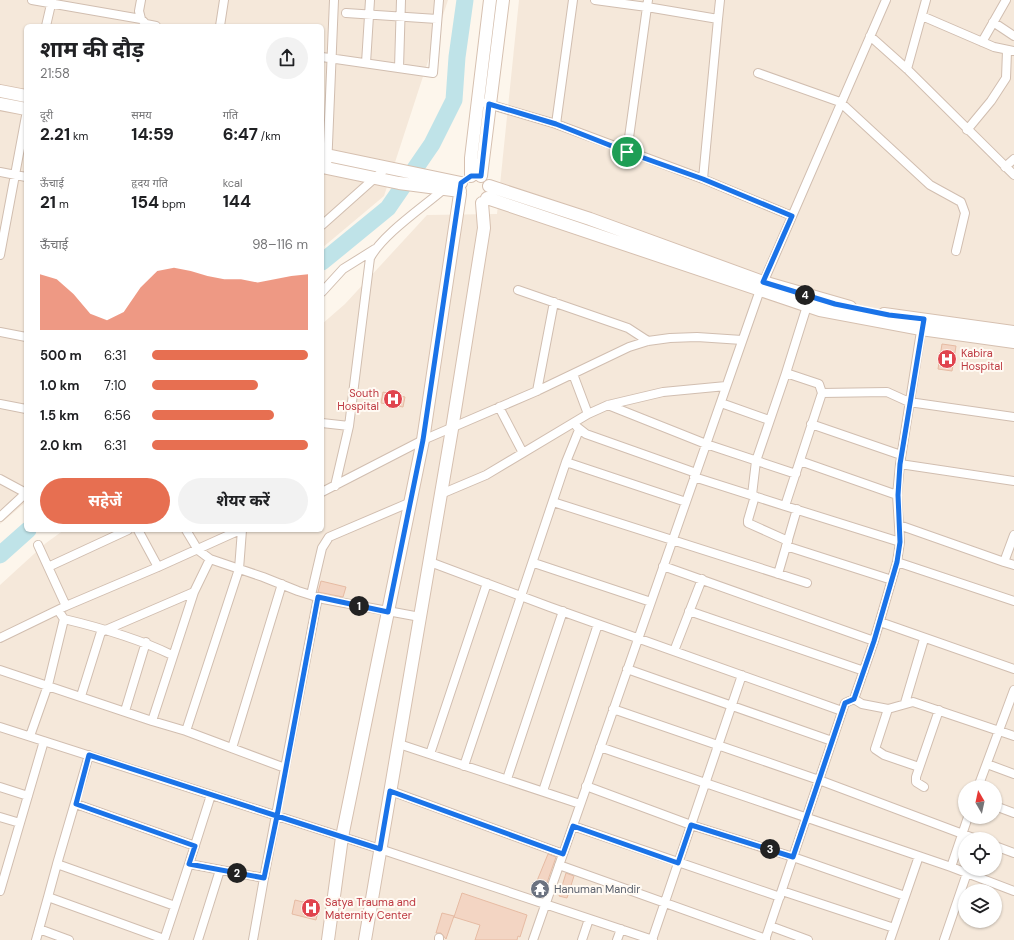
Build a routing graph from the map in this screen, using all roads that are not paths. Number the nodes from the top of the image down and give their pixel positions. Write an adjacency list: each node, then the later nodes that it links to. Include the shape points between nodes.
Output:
1 (32, 0): 16 (street)
2 (141, 0): 22 (street)
3 (224, 0): 28 (street)
4 (334, 0): 34 (street)
5 (370, 0): 19 (street)
6 (401, 0): 21 (street)
7 (439, 0): 23 (street)
8 (490, 0): 43 (street)
9 (503, 0): 43 (street)
10 (573, 0): 47 (street)
11 (595, 0): 17 (street)
12 (720, 0): 24 (street)
13 (886, 0): 29 (street)
14 (926, 0): 20 (street)
15 (1006, 0): 25 (street)
16 (52, 2): 22 (street); 26 (street)
17 (647, 3): 24 (street); 50 (street)
18 (346, 14): 19 (street)
19 (369, 16): 21 (street); 35 (street)
20 (922, 16): 31 (street); 38 (street)
21 (400, 17): 23 (street); 37 (street)
22 (140, 19): 27 (street)
23 (438, 19): 37 (street, via 433,73)
24 (718, 19): 61 (street)
25 (994, 22): 30 (street); 31 (street)
26 (46, 24)
27 (146, 24)
28 (220, 24)
29 (870, 36): 38 (street); 44 (street)
30 (1014, 36)
31 (982, 42): 32 (street)
32 (1010, 51): 36 (street)
33 (324, 57): 34 (street)
34 (332, 59): 35 (street); 51 (street)
35 (366, 63): 37 (street)
36 (1008, 65): 39 (street); 49 (street, via 1006,78 1001,87)
37 (399, 68)
38 (907, 69): 49 (street)
39 (1014, 71)
40 (758, 73): 44 (street)
41 (0, 91): 42 (street)
42 (24, 96)
43 (484, 102): 47 (street); 62 (street)
44 (840, 102): 66 (street); 69 (street, via 930,185 961,202 965,213)
45 (0, 104): 46 (street)
46 (24, 109)
47 (556, 124): 50 (street)
48 (24, 128): 57 (street)
49 (967, 130): 53 (street)
50 (627, 152): 61 (street)
51 (325, 155): 54 (street); 55 (street)
52 (1014, 159): 53 (street)
53 (1006, 167): 58 (street)
54 (325, 168): 60 (street)
55 (386, 168): 60 (street); 63 (street, via 401,170)
56 (0, 172): 57 (street)
57 (16, 175): 59 (street); 70 (street)
58 (1014, 175)
59 (24, 177)
60 (374, 178): 63 (street, via 399,183); 67 (street)
61 (703, 179): 66 (street)
62 (467, 184): 63 (street); 64 (street); 65 (street, via 464,200 476,205); 103 (street)
63 (438, 185): 68 (street)
64 (489, 186): 65 (street, via 490,192); 71 (street, via 590,219)
65 (485, 201): 71 (street); 101 (street, via 484,228)
66 (792, 216): 71 (street)
67 (324, 223)
68 (375, 248): 72 (street, via 343,269); 100 (street, via 370,258)
69 (956, 251)
70 (0, 255)
71 (761, 286): 75 (street); 76 (street); 80 (street)
72 (324, 290)
73 (518, 290): 74 (street)
74 (554, 302): 81 (street, via 628,328); 86 (street)
75 (807, 306): 76 (street); 83 (street)
76 (922, 324): 78 (street); 82 (street); 88 (street)
77 (0, 332): 79 (street)
78 (1014, 332)
79 (24, 337)
80 (742, 340): 81 (street, via 697,337); 85 (street)
81 (648, 341): 84 (street, via 629,347)
82 (1014, 342)
83 (786, 373): 87 (street, via 819,384); 96 (street)
84 (572, 374): 86 (street); 94 (street)
85 (726, 386): 89 (street); 91 (street, via 663,392)
86 (537, 391): 92 (street)
87 (822, 393): 88 (street, via 887,392); 99 (street)
88 (909, 402): 95 (street); 106 (street)
89 (721, 403): 96 (street); 104 (street)
90 (0, 404): 93 (street)
91 (608, 405): 94 (street); 104 (street)
92 (499, 407): 101 (street); 105 (street)
93 (24, 409)
94 (588, 414): 98 (street)
95 (1014, 417)
96 (770, 420): 107 (street)
97 (324, 423): 100 (street)
98 (574, 423): 102 (street); 105 (street)
99 (811, 424): 106 (street); 108 (street)
100 (349, 426): 115 (street)
101 (453, 427): 103 (street); 118 (street)
102 (579, 430): 109 (street); 112 (street)
103 (423, 440): 115 (street); 122 (street)
104 (706, 444): 107 (street); 112 (street)
105 (523, 453): 118 (street, via 486,475)
106 (901, 455): 110 (street)
107 (756, 461): 111 (street); 121 (street)
108 (800, 461): 111 (street); 120 (street)
109 (566, 462): 123 (street); 124 (street)
110 (900, 464): 114 (street); 120 (street)
111 (796, 474): 125 (street)
112 (695, 475): 121 (street); 124 (street)
113 (0, 479): 117 (street)
114 (1014, 481)
115 (335, 486): 116 (street)
116 (324, 491)
117 (24, 492)
118 (441, 494): 141 (street)
119 (24, 495): 127 (street)
120 (898, 495): 128 (street)
121 (753, 496): 125 (street); 137 (street, via 748,523)
122 (410, 502): 157 (street, via 329,537 322,548); 164 (street)
123 (553, 502): 135 (street); 144 (street)
124 (686, 502): 135 (street)
125 (785, 506): 126 (street)
126 (797, 510): 136 (street); 137 (street)
127 (0, 517)
128 (899, 525): 136 (street); 143 (street)
129 (124, 532): 147 (street)
130 (139, 532): 148 (street)
131 (187, 532): 139 (street)
132 (237, 532): 139 (street)
133 (241, 532): 149 (street)
134 (1014, 535): 143 (street)
135 (672, 540): 146 (street); 150 (street)
136 (900, 542): 142 (street)
137 (787, 543): 150 (street); 152 (street)
138 (38, 546): 147 (street)
139 (198, 550): 140 (street); 148 (street)
140 (210, 559): 149 (street); 156 (street)
141 (430, 562): 153 (street); 165 (street)
142 (897, 562): 152 (street); 159 (street)
143 (1004, 562): 145 (street)
144 (534, 563): 158 (street); 160 (street)
145 (1014, 565)
146 (663, 566): 151 (street); 160 (street)
147 (48, 567): 161 (street)
148 (158, 567): 161 (street)
149 (239, 569): 155 (street); 196 (street)
150 (778, 574): 154 (street)
151 (702, 579): 163 (street); 173 (street)
152 (892, 580): 167 (street)
153 (487, 583): 158 (street); 205 (street)
154 (807, 583)
155 (282, 584): 157 (street); 204 (street)
156 (194, 592): 169 (street); 176 (street)
157 (315, 596): 164 (street); 210 (street)
158 (522, 597): 162 (street); 208 (street)
159 (1014, 601)
160 (651, 602): 171 (street)
161 (62, 608): 166 (street); 170 (street)
162 (563, 611): 168 (street); 212 (street)
163 (689, 611): 175 (street); 180 (street)
164 (388, 612): 165 (street); 234 (street)
165 (420, 617): 201 (street)
166 (64, 619): 169 (street); 182 (street)
167 (880, 622): 172 (street); 173 (street)
168 (598, 624): 171 (street); 220 (street)
169 (108, 629): 174 (street); 184 (street, via 101,632)
170 (0, 638)
171 (638, 638): 175 (street); 177 (street)
172 (924, 639): 178 (street); 186 (street)
173 (874, 641): 180 (street)
174 (146, 642): 176 (street); 191 (street)
175 (674, 651): 181 (street)
176 (172, 655): 193 (street)
177 (627, 669): 187 (street); 188 (street)
178 (1014, 669)
179 (0, 670): 182 (street)
180 (864, 671): 185 (street)
181 (742, 675): 187 (street); 192 (street)
182 (48, 685): 184 (street); 197 (street)
183 (1014, 690): 195 (street)
184 (81, 696): 191 (street)
185 (854, 699): 189 (street, via 862,704); 192 (street, via 845,703)
186 (904, 703): 189 (street); 190 (street, via 913,702)
187 (732, 705): 200 (street); 202 (street)
188 (613, 709): 202 (street); 203 (street)
189 (888, 709): 209 (street, via 875,749 884,755)
190 (939, 710): 195 (street); 209 (street)
191 (125, 711): 193 (street)
192 (842, 711): 200 (street)
193 (152, 721): 196 (street)
194 (0, 727): 197 (street)
195 (999, 730): 198 (street); 207 (street)
196 (186, 731): 204 (street)
197 (30, 736): 199 (street)
198 (1014, 736)
199 (44, 741): 206 (street); 222 (street)
200 (832, 741): 213 (street)
201 (398, 744): 205 (street); 219 (street)
202 (718, 744): 213 (street); 215 (street)
203 (600, 747): 215 (street); 216 (street)
204 (232, 748): 210 (street)
205 (430, 754): 208 (street)
206 (89, 755): 221 (street); 223 (street)
207 (987, 764): 211 (street); 214 (street)
208 (464, 766): 212 (street)
209 (919, 767): 218 (street, via 916,782)
210 (285, 768): 227 (street)
211 (1014, 774)
212 (507, 779): 220 (street)
213 (819, 780): 229 (street); 233 (street)
214 (981, 780)
215 (705, 783): 229 (street); 231 (street)
216 (586, 786): 224 (street); 231 (street)
217 (0, 787): 222 (street)
218 (924, 787)
219 (390, 791): 236 (street); 240 (street)
220 (543, 791): 224 (street)
221 (211, 795): 227 (street); 235 (street)
222 (28, 796): 230 (street)
223 (76, 804): 235 (street); 244 (street)
224 (580, 804): 232 (street)
225 (1002, 809): 226 (street)
226 (1014, 813)
227 (277, 816): 234 (street); 252 (street)
228 (0, 817): 230 (street)
229 (806, 817): 241 (street); 242 (street)
230 (20, 823): 253 (street)
231 (691, 825): 242 (street); 243 (street)
232 (573, 826): 240 (street); 243 (street)
233 (958, 832)
234 (342, 837): 236 (street); 272 (street)
235 (195, 846): 245 (street)
236 (380, 849): 259 (street); 273 (street)
237 (958, 849): 247 (street)
238 (1002, 849): 239 (street)
239 (1014, 853)
240 (563, 854): 246 (street)
241 (919, 856): 247 (street); 256 (street)
242 (793, 857): 255 (street); 256 (street)
243 (678, 863): 255 (street); 258 (street)
244 (58, 864): 257 (street); 260 (street)
245 (189, 864): 249 (street); 260 (street)
246 (559, 865): 258 (street); 259 (street)
247 (952, 867): 248 (street)
248 (958, 869)
249 (220, 870): 252 (street); 270 (street)
250 (966, 876): 280 (street)
251 (975, 876): 254 (street)
252 (264, 878): 271 (street)
253 (0, 891)
254 (1014, 891)
255 (781, 894): 262 (street); 263 (street)
256 (905, 896): 263 (street)
257 (48, 897): 265 (street); 269 (street)
258 (665, 903): 266 (street); 277 (street)
259 (545, 904): 261 (street); 274 (street)
260 (175, 906): 269 (street)
261 (589, 919): 264 (street); 275 (street)
262 (770, 926): 266 (street); 278 (street)
263 (894, 928): 279 (street)
264 (620, 929): 276 (street); 277 (street)
265 (39, 930): 267 (street); 268 (street)
266 (765, 939)
267 (36, 940)
268 (69, 940)
269 (164, 940)
270 (198, 940)
271 (253, 940)
272 (328, 940)
273 (365, 940)
274 (533, 940)
275 (582, 940)
276 (617, 940)
277 (652, 940)
278 (808, 940)
279 (890, 940)
280 (944, 940)

